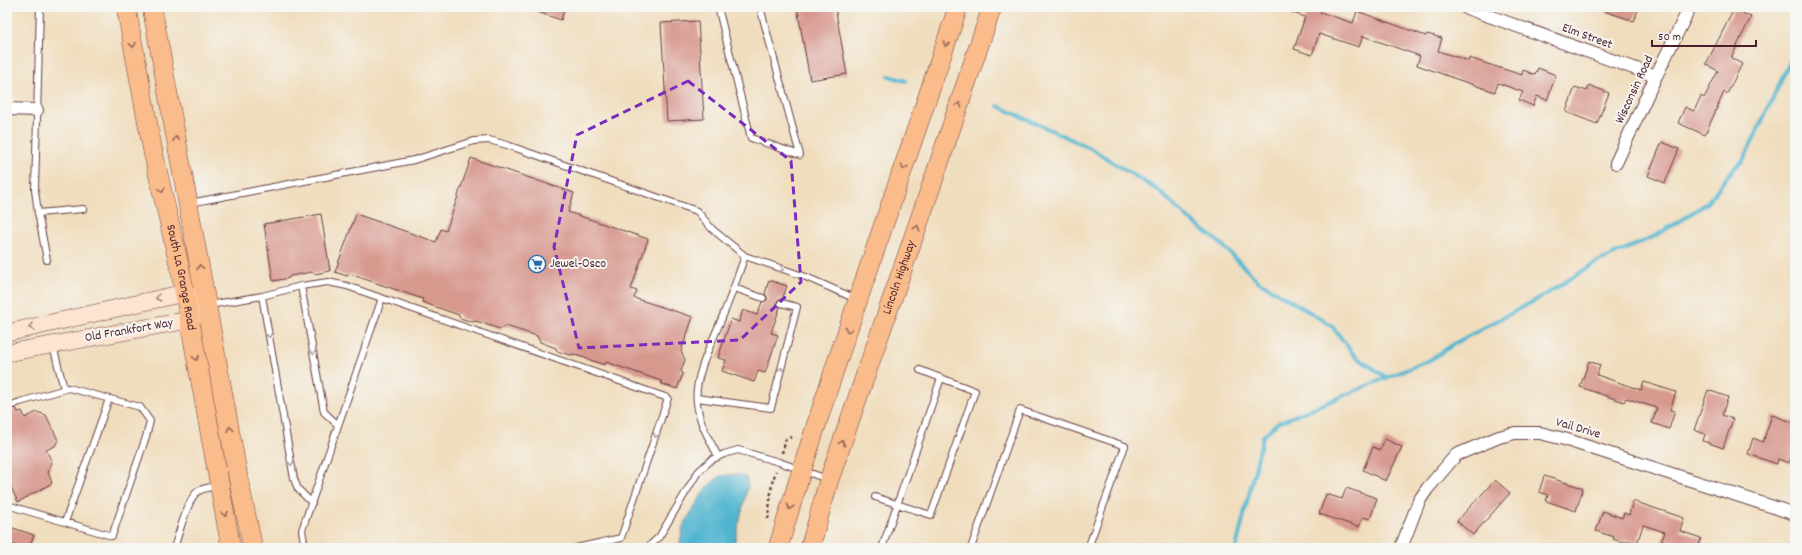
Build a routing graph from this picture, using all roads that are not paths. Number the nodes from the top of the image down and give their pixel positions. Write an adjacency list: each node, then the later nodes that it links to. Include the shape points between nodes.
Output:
1 (40, 7): 12 (lane)
2 (126, 7): 21 (main road, South La Grange Road, one-way to 21, via 153,152)
3 (152, 7): 14 (main road, South La Grange Road, one-way to 3)
4 (718, 7): 5 (lane, via 751,138 800,155)
5 (760, 7)
6 (958, 7): 25 (main road, one-way to 25)
7 (992, 7): 41 (main road, Lincoln Highway, one-way to 7)
8 (1464, 7): 10 (street, Elm Street)
9 (1690, 7): 10 (street, Wisconsin Road)
10 (1656, 76): 13 (street, Wisconsin Road)
11 (7, 109): 12 (street)
12 (37, 110): 16 (lane, via 35,190)
13 (1616, 163)
14 (188, 203): 17 (lane, via 414,160 474,141 489,140 507,144 697,211 712,229); 27 (main road, South La Grange Road, one-way to 14)
15 (83, 209): 16 (lane)
16 (38, 213): 18 (lane)
17 (745, 256): 20 (lane); 25 (lane, one-way to 25, via 806,277)
18 (47, 260)
19 (301, 286): 22 (lane); 23 (lane, via 328,282); 38 (lane, one-way to 38, via 324,412)
20 (734, 288): 24 (lane); 35 (lane, via 702,368)
21 (184, 293): 27 (street); 28 (main road, South La Grange Road); 29 (street, Old Frankfort Way, one-way to 29)
22 (262, 296): 27 (lane); 44 (lane, one-way to 44, via 294,479 298,489)
23 (382, 298): 38 (lane); 53 (lane, one-way to 53, via 668,398 621,538)
24 (763, 298)
25 (858, 300): 40 (main road, one-way to 40)
26 (781, 303): 35 (lane, one-way to 26, via 771,408 797,307)
27 (207, 305): 28 (street, Old Frankfort Way); 51 (main road, South La Grange Road, one-way to 27)
28 (189, 320): 30 (street, Old Frankfort Way); 42 (main road, South La Grange Road, one-way to 42)
29 (7, 333)
30 (53, 345): 31 (street, Old Frankfort Way); 34 (lane)
31 (7, 353)
32 (920, 370): 33 (lane)
33 (941, 378): 45 (lane); 45 (lane, via 975,391 931,516)
34 (64, 389): 36 (lane, via 69,388); 37 (lane)
35 (697, 398): 39 (lane, via 701,422)
36 (108, 399): 48 (lane); 48 (lane, via 140,407 150,422 112,536)
37 (7, 408)
38 (338, 425): 44 (lane)
39 (718, 456): 40 (lane, via 738,450); 54 (lane, via 698,472 659,537)
40 (801, 469): 41 (lane); 55 (main road, one-way to 55)
41 (829, 480): 56 (main road, Lincoln Highway)
42 (220, 486): 49 (lane, via 204,489 195,494); 50 (main road, South La Grange Road, one-way to 50)
43 (876, 497): 45 (lane)
44 (312, 503): 52 (lane, via 302,530)
45 (899, 504): 57 (lane)
46 (7, 505): 48 (lane)
47 (1795, 514): 60 (street, Vail Drive, via 1564,438 1540,433 1515,433 1456,455 1423,495 1413,513)
48 (65, 522)
49 (174, 548)
50 (231, 548)
51 (253, 548)
52 (305, 548)
53 (576, 548)
54 (647, 548)
55 (778, 548)
56 (810, 548)
57 (882, 548)
58 (971, 548): 59 (lane, via 1020,410 1125,446)
59 (1088, 548)
60 (1401, 548)

